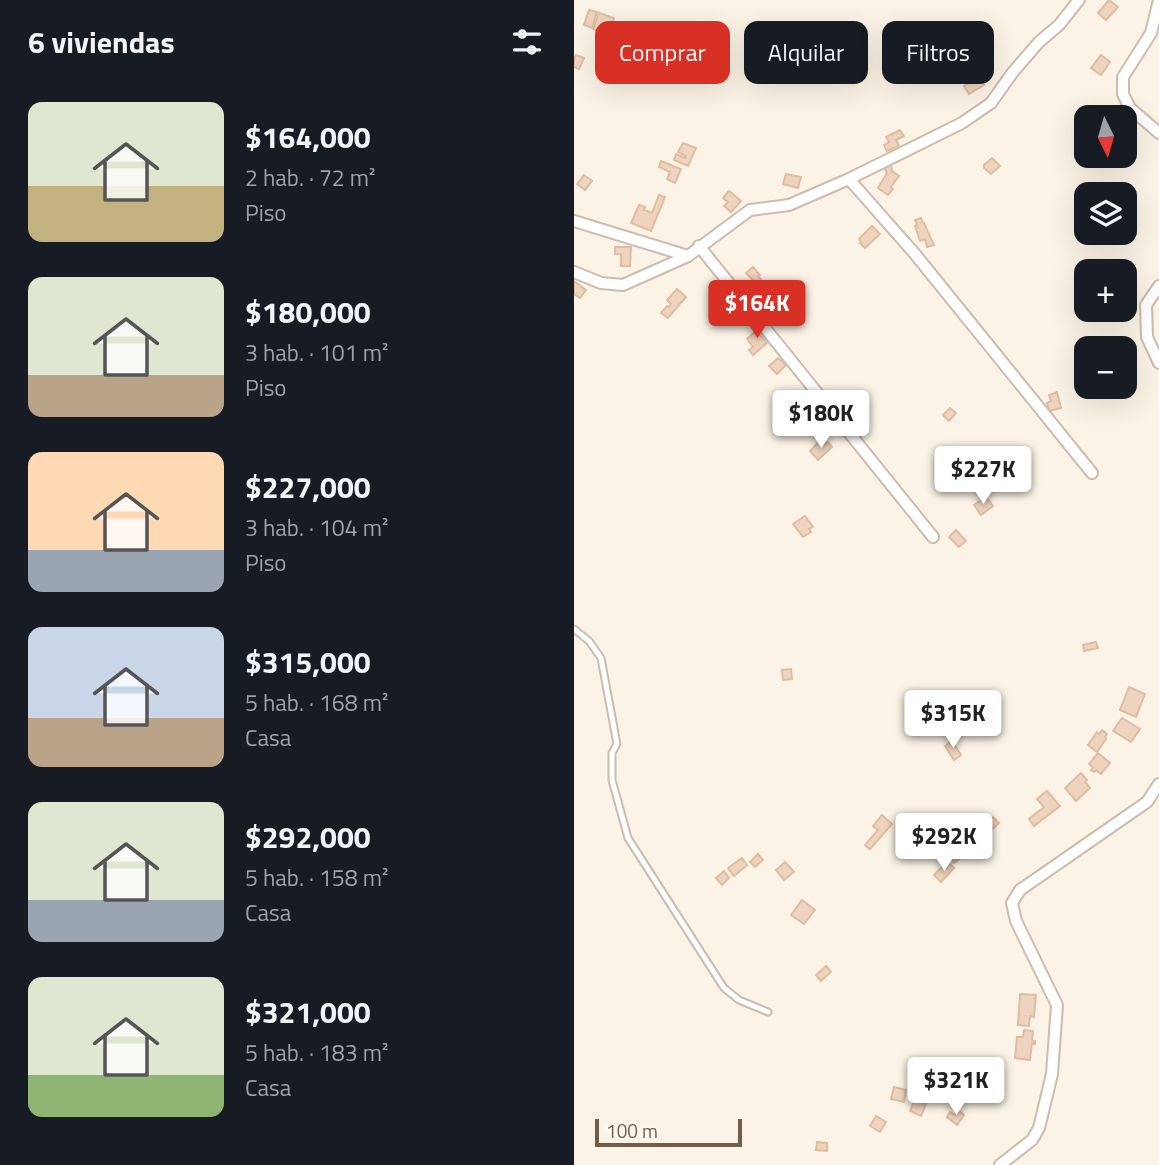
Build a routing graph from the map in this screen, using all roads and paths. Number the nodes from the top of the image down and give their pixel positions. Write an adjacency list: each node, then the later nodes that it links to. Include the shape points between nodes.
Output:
1 (1079, 0): 4 (street, via 991,103 962,123)
2 (1159, 1): 3 (street, via 1151,33 1123,77 1123,94 1130,108)
3 (1159, 133)
4 (849, 179): 6 (street, via 789,205 750,210); 11 (street)
5 (574, 221): 7 (street)
6 (699, 246): 7 (street); 12 (street)
7 (688, 256): 8 (street, via 623,285 601,283)
8 (574, 272)
9 (1159, 286): 10 (street, via 1146,305 1147,337)
10 (1159, 363)
11 (1092, 473)
12 (933, 537)
13 (574, 629): 15 (lane, via 601,659 617,744 612,753 612,780 628,838 724,988)
14 (1159, 785): 16 (street, via 1147,802 1020,890 1012,903 1016,921 1057,1005 1052,1074 1039,1128 1032,1140)
15 (768, 1012)
16 (1000, 1165)

